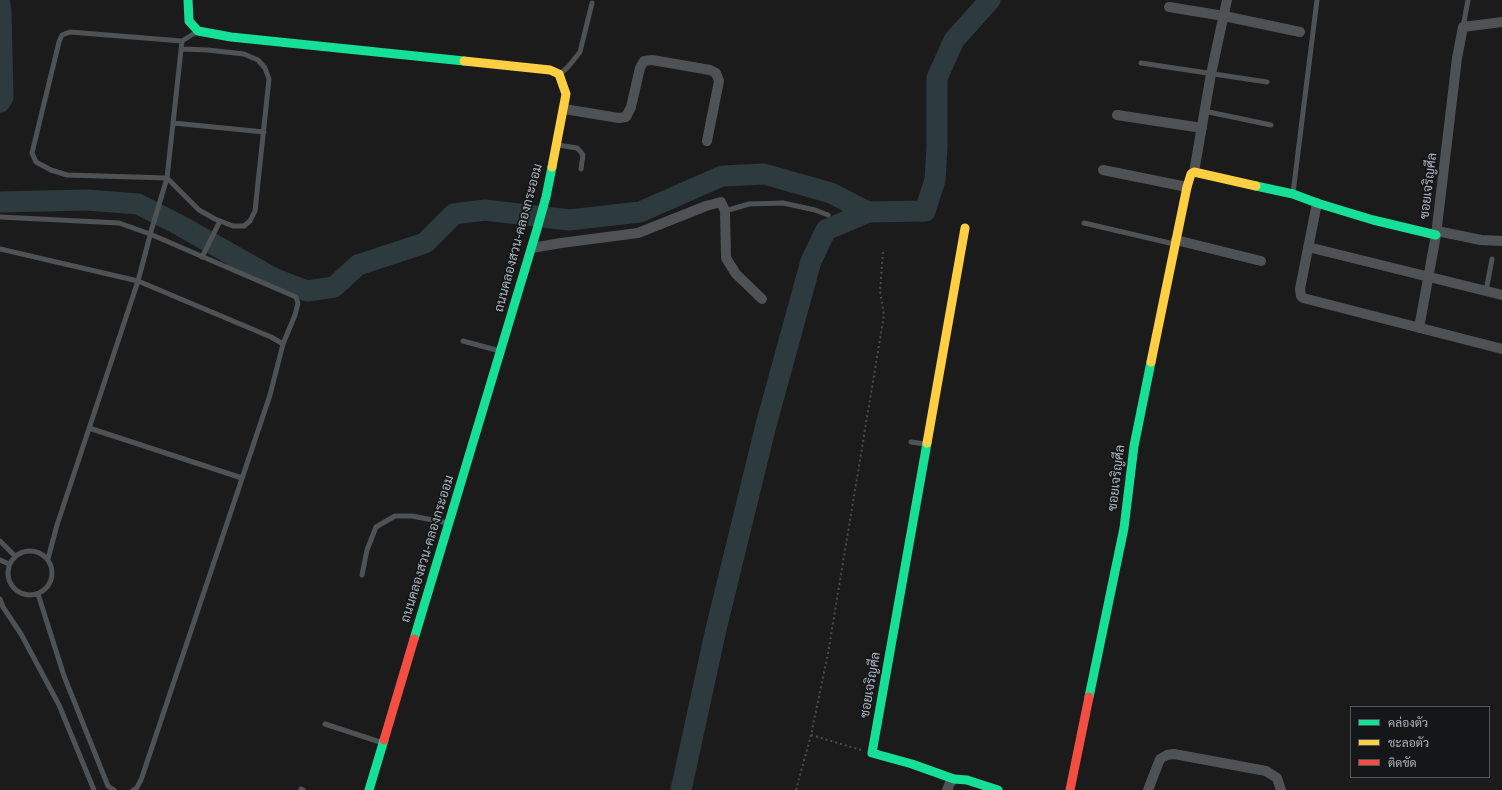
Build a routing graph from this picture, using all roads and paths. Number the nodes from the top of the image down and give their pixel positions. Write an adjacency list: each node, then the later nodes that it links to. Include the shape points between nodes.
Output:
1 (188, 0): 10 (street, via 189,21)
2 (1227, 0): 7 (street, ซอยเจริญศีล)
3 (1318, 0): 32 (lane)
4 (1468, 0): 9 (lane)
5 (592, 3): 15 (lane, via 580,52)
6 (1169, 7): 7 (street)
7 (1224, 16): 11 (street); 16 (street, ซอยเจริญศีล)
8 (1502, 22): 9 (street)
9 (1463, 26): 40 (street, ซอยเจริญศีล)
10 (198, 31): 12 (lane); 15 (street, via 231,37 534,67)
11 (1300, 32)
12 (182, 41): 13 (lane); 30 (lane, via 70,32 62,35 32,153 36,162 67,175)
13 (182, 49): 21 (lane); 24 (lane, via 244,54 258,60 265,68 269,79)
14 (1141, 63): 16 (lane)
15 (559, 74): 18 (street, ถนนคลองสวน-คลองกระออม, via 566,94)
16 (1211, 74): 17 (lane); 19 (street, ซอยเจริญศีล)
17 (1267, 82)
18 (564, 109): 25 (street, via 626,117 644,61 652,60 710,70 716,73 719,81); 26 (street, ถนนคลองสวน-คลองกระออม)
19 (1204, 111): 22 (lane); 23 (street, ซอยเจริญศีล)
20 (1117, 115): 23 (street)
21 (173, 123): 24 (lane); 30 (lane)
22 (1271, 125)
23 (1202, 128): 29 (street, ซอยเจริญศีล)
24 (264, 132): 37 (lane, via 255,211 244,226 233,226)
25 (707, 140)
26 (557, 145): 27 (lane, via 577,148 583,155); 45 (street, ถนนคลองสวน-คลองกระออม)
27 (581, 169)
28 (1103, 170): 31 (street)
29 (1194, 172): 31 (street, ซอยเจริญศีล); 32 (street, ซอยเจริญศีล)
30 (167, 178): 37 (lane, via 199,210); 41 (lane)
31 (1186, 188): 43 (street, ซอยเจริญศีล)
32 (1293, 194): 33 (street, ซอยเจริญศีล)
33 (1317, 203): 40 (street, ซอยเจริญศีล, via 1373,220); 44 (street)
34 (725, 211): 35 (lane, via 749,204 783,203); 45 (street, via 723,204 718,202 638,233); 55 (street, via 726,258 736,274)
35 (828, 215)
36 (0, 217): 41 (lane, via 119,223)
37 (220, 221): 48 (lane)
38 (1084, 223): 43 (lane)
39 (965, 228): 63 (street, ซอยเจริญศีล)
40 (1437, 233): 42 (street); 51 (street)
41 (150, 234): 48 (lane); 52 (lane)
42 (1502, 241)
43 (1175, 242): 50 (street); 86 (street, ซอยเจริญศีล, via 1134,446 1124,528)
44 (1308, 247): 51 (street); 56 (street, via 1300,289 1303,298)
45 (532, 248): 60 (street, ถนนคลองสวน-คลองกระออม)
46 (0, 249): 52 (lane)
47 (883, 251): 75 (path, via 880,291 884,315 828,654)
48 (202, 255): 58 (lane, via 296,297 298,303 295,315)
49 (1492, 259): 53 (lane)
50 (1261, 261)
51 (1430, 276): 53 (street); 56 (street)
52 (138, 281): 58 (lane, via 271,336); 61 (lane)
53 (1486, 291): 54 (street)
54 (1502, 295)
55 (762, 299)
56 (1419, 328): 59 (street)
57 (463, 341): 60 (lane)
58 (283, 344): 64 (lane, via 270,395)
59 (1502, 349)
60 (501, 351): 65 (street, ถนนคลองสวน-คลองกระออม)
61 (89, 428): 64 (lane); 68 (lane)
62 (911, 442): 63 (lane)
63 (926, 444): 77 (street, ซอยเจริญศีล)
64 (242, 478): 81 (lane, via 141,780)
65 (449, 523): 71 (lane, via 412,516 395,516 376,527 367,550); 76 (street, ถนนคลองสวน-คลองกระออม)
66 (0, 541): 67 (lane)
67 (15, 556): 68 (lane, via 22,551 36,550); 70 (lane)
68 (48, 558): 72 (lane, via 53,572 49,585)
69 (0, 560): 70 (lane)
70 (9, 564): 72 (lane, via 7,573 12,587 23,594)
71 (362, 575)
72 (38, 594): 80 (lane, via 64,676 108,786)
73 (0, 599): 79 (lane, via 59,705)
74 (325, 724): 76 (lane)
75 (811, 735): 77 (path); 83 (path)
76 (383, 743): 82 (street, ถนนคลองสวน-คลองกระออม)
77 (872, 754): 78 (street, via 912,764)
78 (954, 779): 84 (street); 85 (street, via 967,780)
79 (94, 790)
80 (114, 790)
81 (133, 790)
82 (369, 790)
83 (796, 790)
84 (947, 790)
85 (998, 790)
86 (1070, 790)
87 (1148, 790): 88 (street, via 1160,759 1174,754 1272,774 1277,778)
88 (1281, 790)

